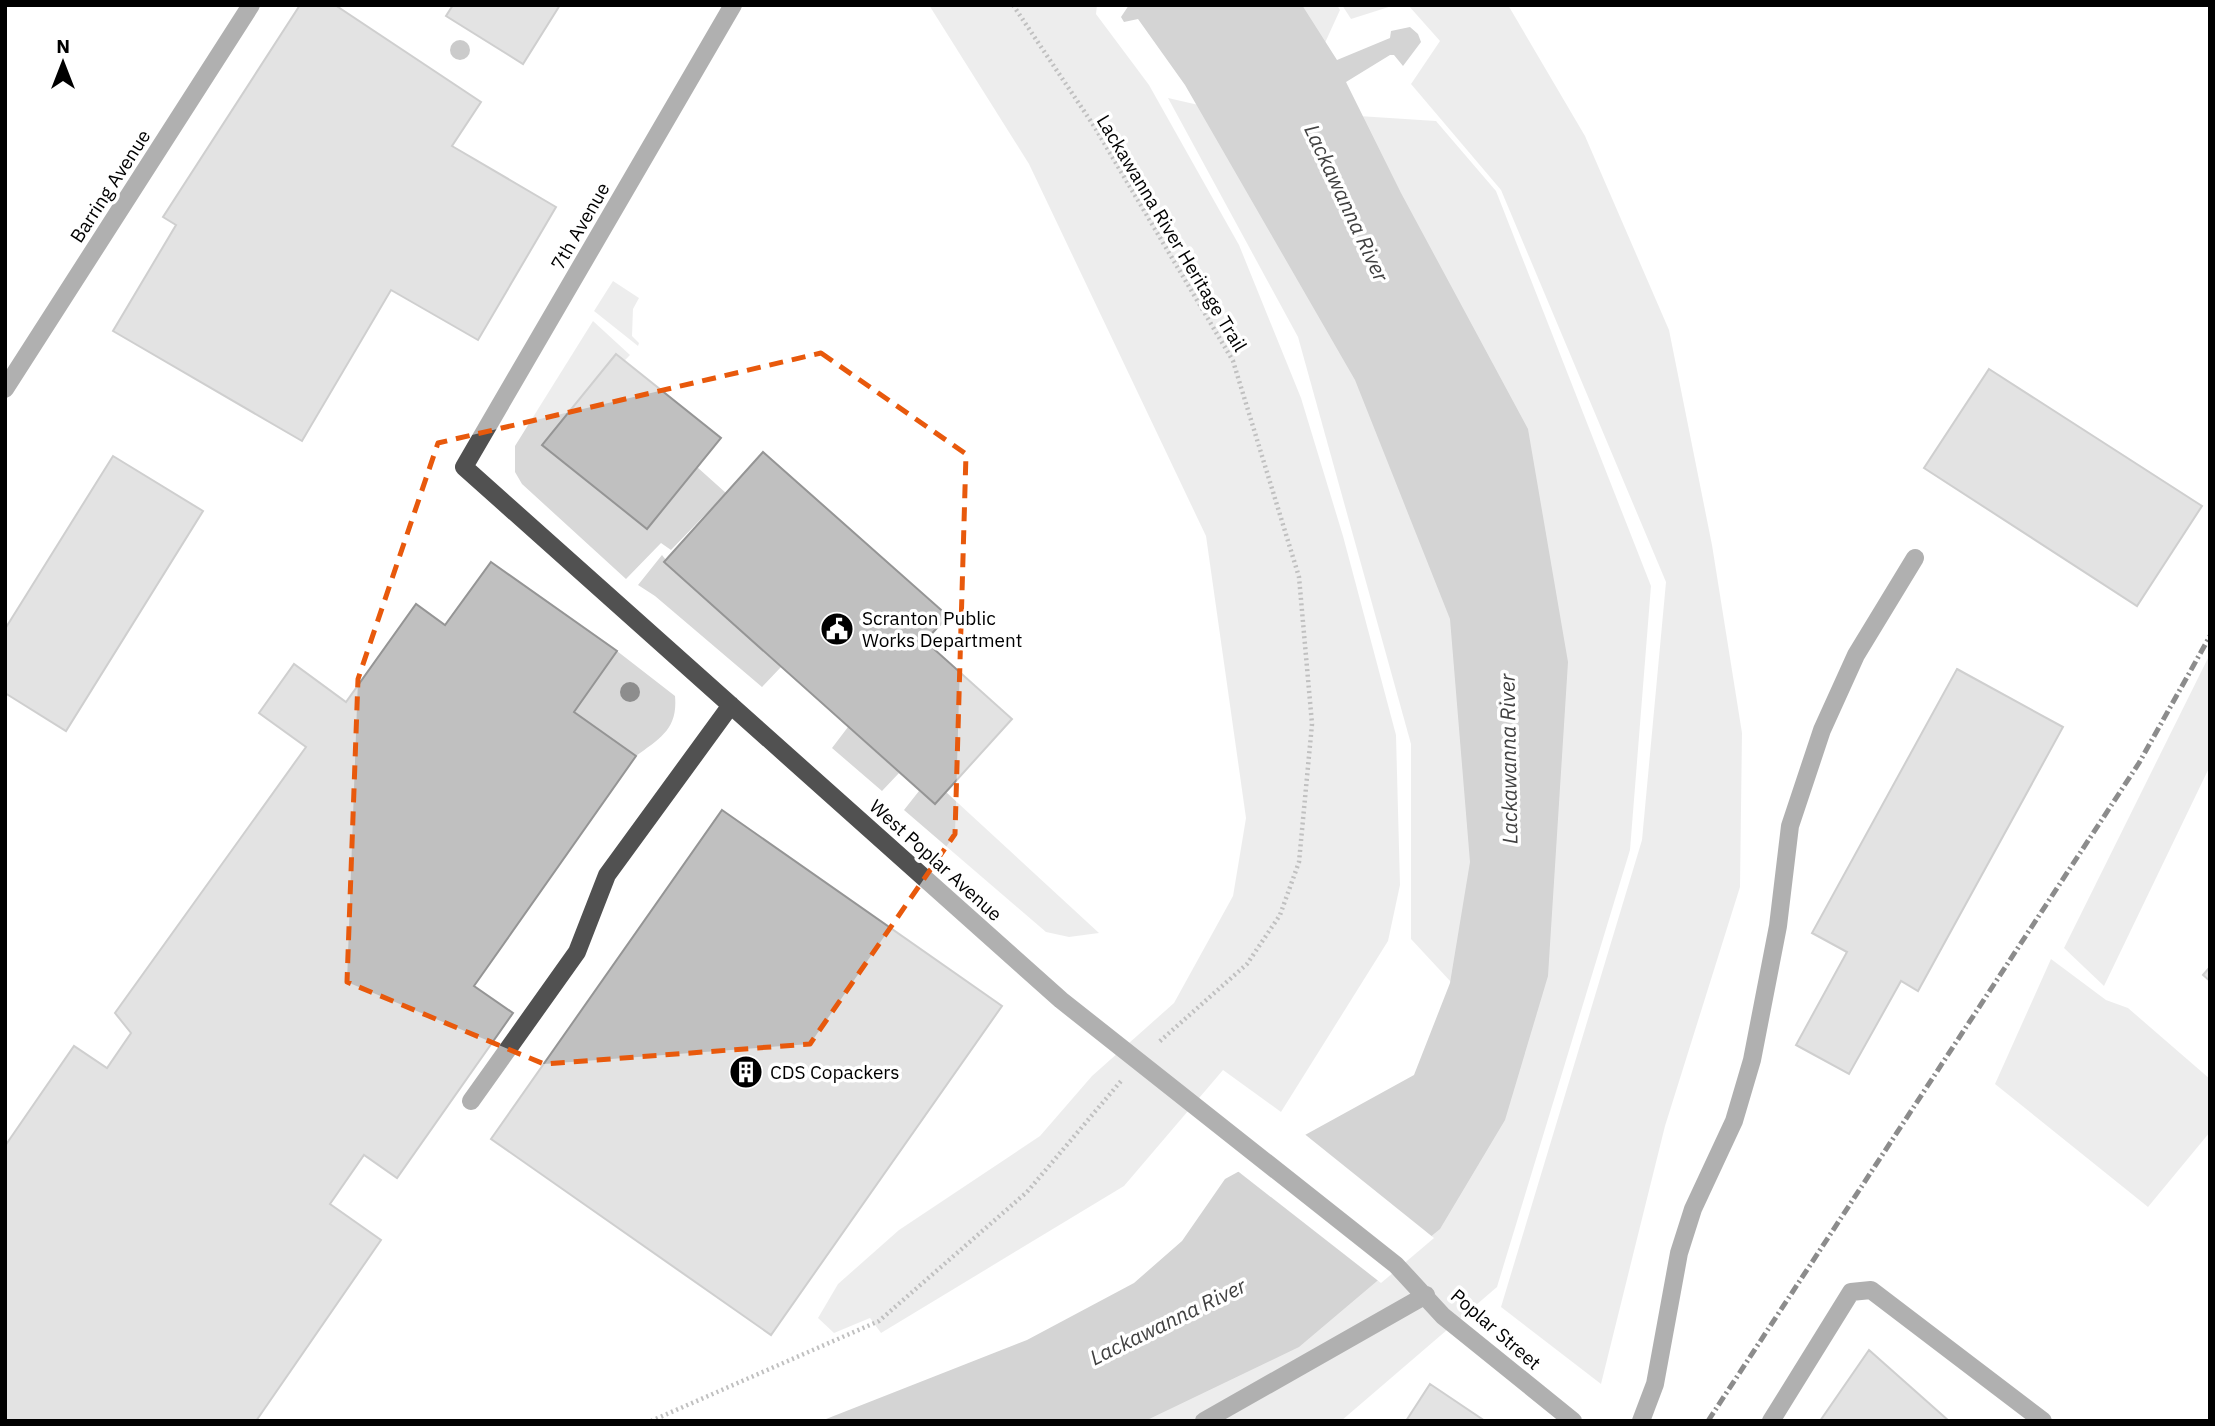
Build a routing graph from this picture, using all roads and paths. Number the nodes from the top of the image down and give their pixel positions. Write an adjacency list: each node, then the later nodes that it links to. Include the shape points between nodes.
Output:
1 (251, 5): 4 (street, Barring Avenue)
2 (733, 5): 5 (street, 7th Avenue)
3 (1013, 5): 8 (path, Lackawanna River Heritage Trail, via 1094,126 1233,361 1299,577 1312,724 1299,862 1280,915 1247,964)
4 (5, 389)
5 (464, 467): 7 (street, West Poplar Avenue)
6 (1915, 558): 16 (street, via 1856,654 1822,730 1790,827 1778,926 1752,1060 1734,1121 1693,1209 1679,1253 1655,1384)
7 (731, 705): 10 (street, via 607,875 577,952); 11 (street, West Poplar Avenue, via 1060,1000)
8 (1175, 1028)
9 (1118, 1085): 13 (path, via 1027,1192 879,1321)
10 (471, 1101)
11 (1396, 1265): 12 (street, Poplar Street)
12 (1426, 1295): 14 (street); 15 (street, Poplar Street, via 1443,1316)
13 (651, 1421)
14 (1204, 1421)
15 (1573, 1421)
16 (1641, 1421)
17 (1771, 1421): 18 (street, via 1851,1292 1871,1290)
18 (2043, 1421)

